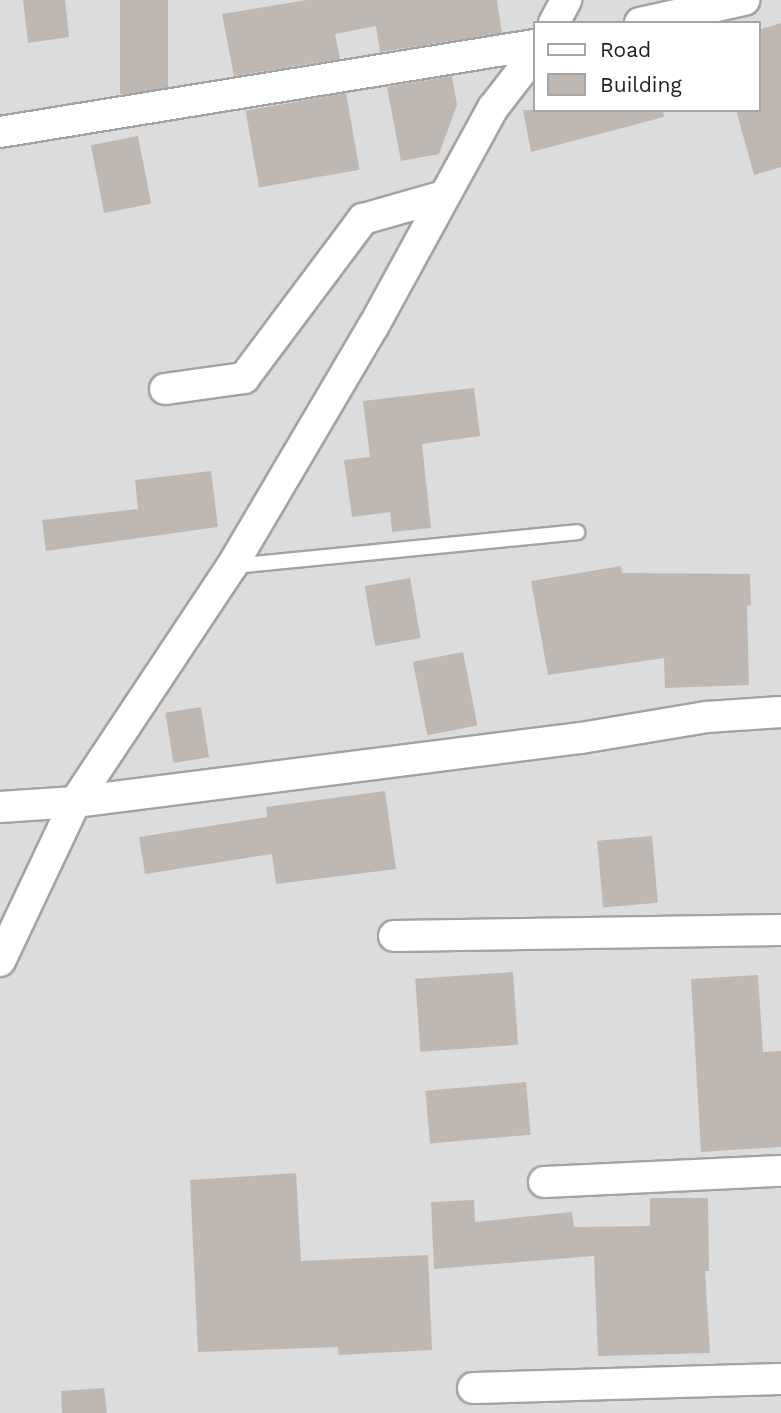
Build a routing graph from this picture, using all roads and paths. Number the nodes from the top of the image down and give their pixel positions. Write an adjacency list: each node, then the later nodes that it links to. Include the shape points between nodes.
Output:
1 (566, 0): 3 (street)
2 (744, 0): 4 (street)
3 (555, 21)
4 (649, 21)
5 (532, 45): 7 (street)
6 (532, 58): 8 (street, via 493,108)
7 (0, 132)
8 (444, 196): 9 (street, via 363,219 244,378); 11 (street, via 373,327)
9 (165, 389)
10 (577, 532): 11 (lane)
11 (232, 566): 13 (street)
12 (781, 712): 13 (street, via 707,717 581,738)
13 (75, 802): 14 (street); 17 (street)
14 (0, 807)
15 (781, 930): 16 (street)
16 (394, 936)
17 (0, 961)
18 (781, 1171): 19 (street)
19 (544, 1182)
20 (781, 1378): 21 (street)
21 (473, 1388)

